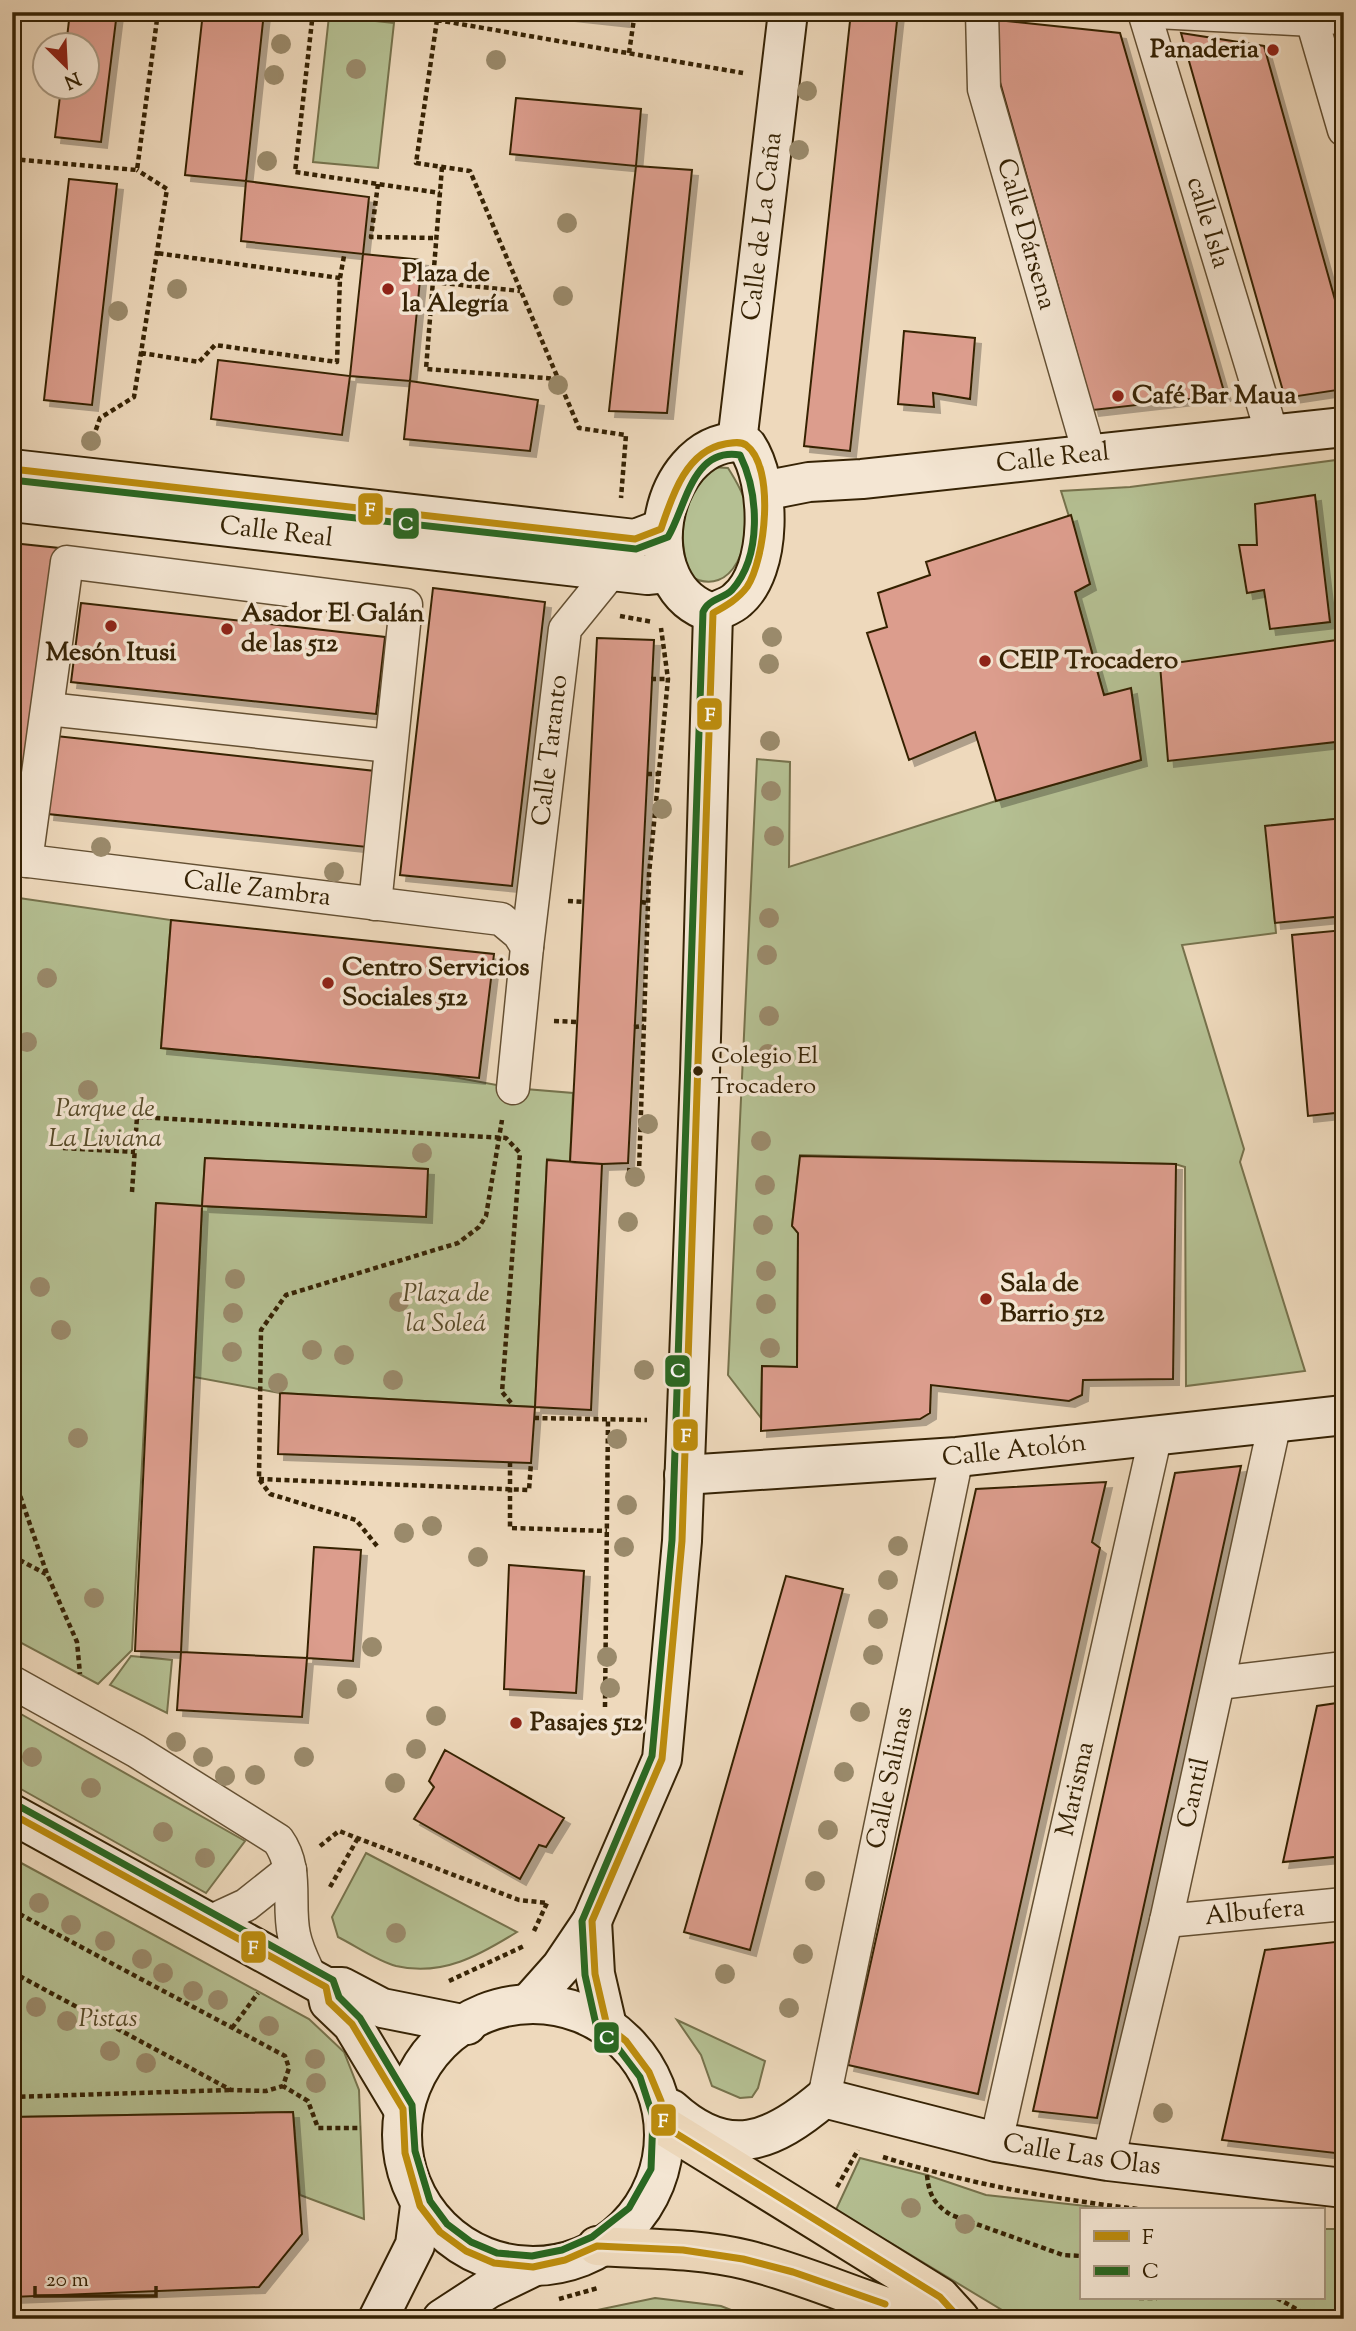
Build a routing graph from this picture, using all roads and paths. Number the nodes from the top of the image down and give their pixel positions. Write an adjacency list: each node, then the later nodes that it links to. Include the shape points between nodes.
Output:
1 (158, 12): 17 (path)
2 (313, 12): 18 (path, via 295,172)
3 (378, 12): 10 (path)
4 (635, 12): 12 (path)
5 (788, 12): 13 (street, Calle de La Caña)
6 (982, 12): 31 (street, Calle Dársena, via 984,89)
7 (1144, 12): 29 (street, calle Isla)
8 (1156, 12): 11 (street)
9 (1344, 16): 11 (street)
10 (437, 20): 12 (path); 16 (path, via 416,163)
11 (1312, 20): 14 (street)
12 (629, 53): 13 (path)
13 (780, 79): 30 (street, Calle de La Caña)
14 (1344, 130)
15 (12, 159): 17 (path)
16 (443, 167): 19 (path); 25 (path, via 470,171)
17 (137, 170): 21 (path, via 167,189)
18 (378, 184): 19 (path); 20 (path, via 371,237)
19 (440, 193): 20 (path)
20 (436, 238): 24 (path)
21 (156, 253): 23 (path); 26 (path)
22 (344, 256): 23 (path)
23 (340, 278): 26 (path, via 337,362 215,345 199,362)
24 (433, 282): 25 (path); 27 (path, via 426,369)
25 (520, 291): 27 (path)
26 (141, 353): 33 (path, via 134,397 100,418)
27 (558, 379): 37 (path, via 579,428 626,435)
28 (1344, 427): 29 (street, Calle Real)
29 (1272, 434): 31 (street, Calle Real)
30 (737, 442): 34 (street, via 747,446 753,456); 36 (street, via 718,443 699,456 671,498)
31 (1089, 453): 34 (street, Calle Real, via 809,482)
32 (12, 469): 33 (street, Calle Real)
33 (79, 477): 37 (street, Calle Real)
34 (763, 491): 40 (street, via 760,563 738,600)
35 (12, 502): 37 (street, Calle Real)
36 (662, 529): 37 (street, Calle Real, via 635,539); 38 (street)
37 (615, 554): 38 (street, Calle Real, via 647,575); 39 (street, Calle Taranto)
38 (666, 573): 40 (street, via 695,608)
39 (582, 609): 42 (path, via 660,623); 51 (street, Calle Taranto, via 565,629)
40 (713, 614): 71 (street)
41 (652, 679): 42 (path)
42 (667, 679): 46 (path)
43 (48, 709): 44 (street); 44 (street, via 67,562 406,605); 47 (street)
44 (390, 746): 50 (street)
45 (647, 774): 46 (path)
46 (659, 774): 49 (path)
47 (19, 860): 50 (street, Calle Zambra)
48 (641, 902): 49 (path)
49 (648, 903): 52 (path)
50 (375, 904): 51 (street, Calle Zambra, via 501,919)
51 (527, 947): 54 (street, Calle Taranto)
52 (644, 1026): 53 (path); 58 (path, via 639,1171)
53 (634, 1027)
54 (513, 1088): 55 (path)
55 (499, 1137): 57 (path, via 137,1117); 60 (path, via 513,1141 520,1153 502,1392); 72 (path, via 486,1216 479,1227 457,1243 286,1295 261,1330)
56 (63, 1149): 57 (path)
57 (135, 1152): 59 (path)
58 (627, 1170)
59 (132, 1192)
60 (513, 1405)
61 (1344, 1415): 65 (street, Calle Atolón)
62 (534, 1418): 63 (path)
63 (608, 1419): 64 (path); 74 (path)
64 (648, 1420)
65 (1275, 1422): 66 (street, Calle Atolón); 81 (street, Cantil)
66 (1156, 1434): 67 (street, Calle Atolón); 113 (street, Marisma)
67 (957, 1457): 71 (street, Calle Atolón); 109 (street, Calle Salinas)
68 (510, 1462): 73 (path)
69 (531, 1463): 73 (path, via 529,1490)
70 (12, 1472): 77 (path)
71 (684, 1475): 91 (street, via 662,1759)
72 (259, 1479): 73 (path); 75 (path, via 270,1494 356,1520)
73 (510, 1489): 74 (path, via 510,1528)
74 (607, 1531): 82 (path)
75 (377, 1546)
76 (12, 1556): 77 (path)
77 (47, 1574): 79 (path, via 77,1642)
78 (1344, 1668): 81 (street)
79 (80, 1674)
80 (12, 1682): 85 (street, via 136,1751 278,1840)
81 (1219, 1682): 92 (street, Cantil)
82 (605, 1707)
83 (12, 1814): 93 (street)
84 (358, 1838): 85 (path, via 339,1831); 86 (path); 87 (path, via 519,1900)
85 (290, 1871): 93 (street, via 246,1905); 97 (street, via 294,1936)
86 (328, 1890)
87 (547, 1903): 88 (path); 94 (path)
88 (558, 1904)
89 (1344, 1904): 92 (street, Albufera)
90 (12, 1910): 103 (path)
91 (592, 1921): 100 (street); 102 (street, via 595,1974)
92 (1166, 1922): 116 (street, Cantil)
93 (207, 1923): 97 (street)
94 (533, 1933)
95 (528, 1943): 98 (path, via 449,1981)
96 (12, 1972): 106 (path)
97 (318, 1981): 101 (street, via 342,1987 382,2008); 110 (street, via 329,2002 352,2024)
98 (436, 1981)
99 (258, 1993): 103 (path)
100 (529, 2003): 101 (street); 102 (street, via 572,2007)
101 (467, 2025): 110 (street, via 432,2052 408,2091)
102 (607, 2026): 111 (street, via 639,2056)
103 (232, 2028): 105 (path, via 285,2056 289,2068)
104 (12, 2082): 108 (path)
105 (283, 2086): 106 (path, via 266,2091); 112 (path, via 308,2101 318,2128)
106 (231, 2090): 108 (path)
107 (12, 2096): 108 (path)
108 (22, 2096)
109 (824, 2098): 111 (street, via 760,2139 738,2140); 113 (street, Calle Las Olas)
110 (403, 2109): 120 (street, via 405,2152)
111 (663, 2114): 122 (street, via 660,2172 650,2197 637,2215); 132 (highway, via 722,2163 940,2297)
112 (361, 2129)
113 (996, 2143): 116 (street, Calle Las Olas)
114 (868, 2153): 119 (path, via 856,2149)
115 (881, 2157): 121 (path, via 1069,2202)
116 (1108, 2161): 118 (street, Calle Las Olas)
117 (927, 2175): 123 (path, via 935,2205 951,2215 1063,2255)
118 (1344, 2188)
119 (833, 2194)
120 (419, 2206): 124 (street, via 440,2232 466,2251 494,2263); 129 (street, via 415,2245)
121 (1128, 2208)
122 (597, 2246): 124 (street); 131 (highway, via 683,2250 743,2259)
123 (1080, 2256)
124 (533, 2267): 130 (street)
125 (610, 2287): 127 (path)
126 (1281, 2300): 133 (path)
127 (547, 2303)
128 (1344, 2313): 134 (path)
129 (378, 2319)
130 (442, 2319)
131 (924, 2319)
132 (960, 2319)
133 (1314, 2319)
134 (1328, 2319)

